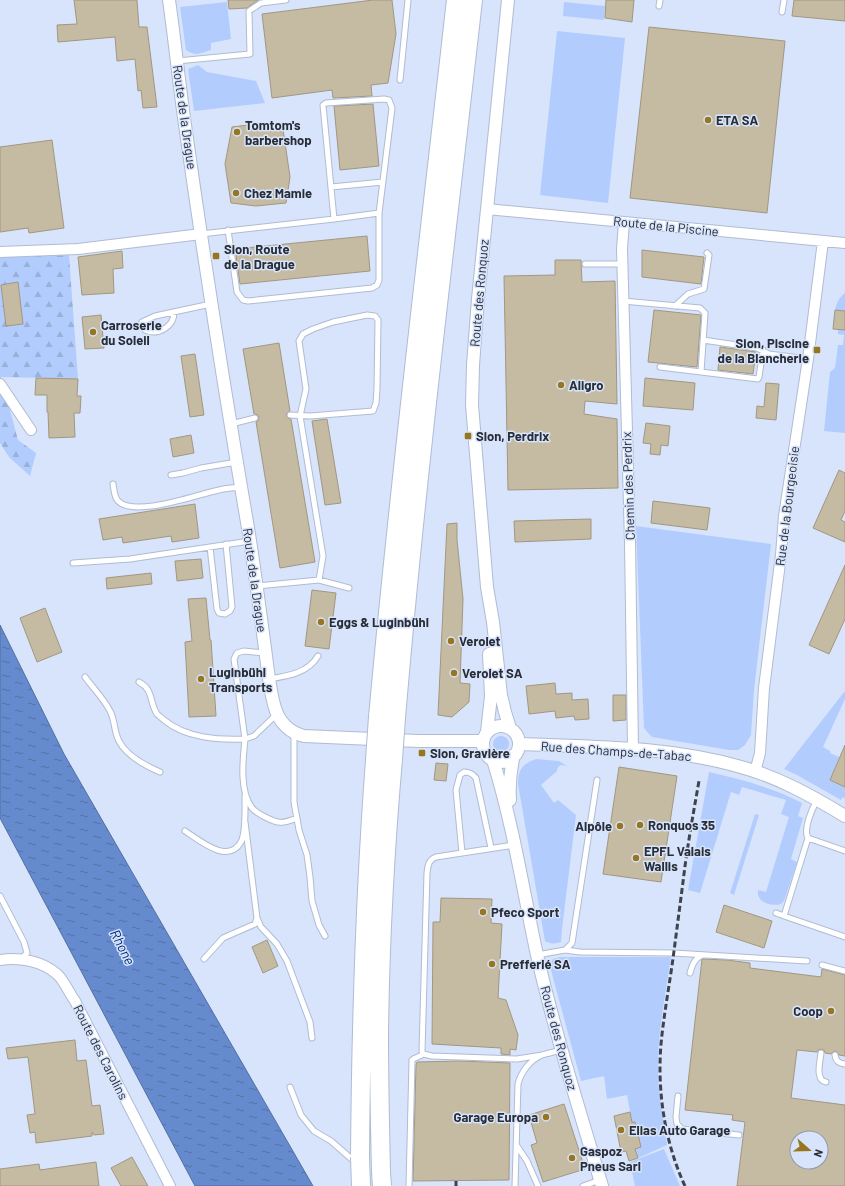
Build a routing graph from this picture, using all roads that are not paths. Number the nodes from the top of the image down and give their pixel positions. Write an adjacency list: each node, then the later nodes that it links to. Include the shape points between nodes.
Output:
1 (169, 0): 11 (street, Route de la Drague)
2 (286, 0): 11 (lane, via 261,3 249,11 250,54)
3 (408, 0): 12 (lane)
4 (456, 0): 60 (highway, via 403,469)
5 (473, 0): 60 (highway, via 403,631)
6 (508, 0): 15 (street, Route des Ronquoz)
7 (660, 0): 9 (lane)
8 (784, 0): 10 (lane)
9 (659, 6)
10 (782, 12)
11 (177, 61): 20 (street, Route de la Drague)
12 (400, 80)
13 (383, 182): 14 (lane); 14 (lane, via 392,108 389,100 384,98 326,103 323,110); 16 (lane)
14 (331, 187): 17 (lane)
15 (487, 209): 18 (street, Route de la Piscine); 52 (street, Route des Ronquoz, via 478,299 472,405)
16 (379, 213): 17 (lane); 19 (lane, via 379,280 372,288 243,300 237,292)
17 (334, 219): 19 (lane)
18 (624, 222): 21 (street, Route de la Piscine); 26 (street, Chemin des Perdrix)
19 (228, 230): 20 (lane)
20 (201, 234): 23 (street, via 78,249); 28 (street, Route de la Drague)
21 (823, 241): 22 (street, Route de la Piscine); 33 (street, Rue de la Bourgeoisie)
22 (845, 243)
23 (0, 252)
24 (708, 253): 29 (lane, via 704,288 688,294)
25 (585, 264): 26 (lane)
26 (622, 264): 27 (street, Chemin des Perdrix)
27 (623, 301): 29 (lane); 65 (street, Chemin des Perdrix)
28 (212, 304): 30 (lane); 40 (street, Route de la Drague)
29 (675, 306): 31 (lane, via 703,310)
30 (174, 312): 30 (lane, via 142,322 145,330 150,332 166,329 174,317)
31 (703, 340): 32 (lane); 35 (lane)
32 (763, 350): 33 (lane, via 769,354); 35 (lane, via 758,379)
33 (808, 359): 70 (street, Rue de la Bourgeoisie, via 784,516 764,688 760,753)
34 (660, 367): 35 (lane)
35 (701, 372)
36 (0, 384): 41 (street)
37 (290, 415): 38 (lane)
38 (300, 416): 38 (lane, via 306,389 299,341 303,334 333,322 375,316 378,320 377,381 376,404 373,411); 50 (lane, via 323,556)
39 (255, 418): 40 (lane)
40 (230, 424): 42 (street, Route de la Drague)
41 (31, 430)
42 (237, 462): 43 (lane); 45 (street, Route de la Drague)
43 (171, 475)
44 (113, 484): 45 (lane, via 118,501 124,505 141,508)
45 (241, 487): 46 (street, Route de la Drague)
46 (250, 541): 47 (lane); 51 (street, Route de la Drague)
47 (226, 544): 48 (lane); 48 (lane, via 232,607 230,612 225,614 219,613 217,609)
48 (210, 547): 49 (lane, via 130,559)
49 (73, 563)
50 (319, 580): 51 (lane); 53 (lane)
51 (257, 586): 54 (street, Route de la Drague)
52 (487, 587): 61 (street, Route des Ronquoz, via 501,695); 63 (street, Route des Ronquoz, via 491,696)
53 (350, 588)
54 (266, 653): 57 (street, Route de la Drague); 64 (lane, via 244,651 237,653 234,659)
55 (318, 656): 57 (lane, via 308,668 298,673)
56 (85, 677): 69 (lane, via 105,702 119,741 139,762)
57 (269, 678): 59 (street, Route de la Drague)
58 (139, 682): 64 (lane, via 150,692 157,714 181,731 224,740)
59 (277, 714): 62 (street, Route de la Drague, via 283,724); 64 (lane, via 254,736)
60 (387, 718): 67 (highway, bridge)
61 (510, 728): 63 (street, via 492,728); 66 (street, via 517,735)
62 (294, 732): 63 (street, Route de la Drague, via 314,737 418,741); 75 (lane, via 294,802)
63 (485, 737): 68 (street, via 484,751)
64 (244, 739): 72 (lane)
65 (634, 749): 66 (street, Rue des Champs-de-Tabac, via 565,745); 70 (street, Rue des Champs-de-Tabac, via 701,757)
66 (517, 750): 68 (street, via 509,760); 79 (street, Route des Ronquoz, via 509,780)
67 (384, 760): 111 (highway, via 386,861); 111 (highway, via 369,849 360,1080)
68 (493, 760): 79 (street, Route des Ronquoz)
69 (160, 772)
70 (755, 772): 73 (street, Rue des Champs-de-Tabac)
71 (597, 780): 89 (lane, via 572,943)
72 (245, 795): 75 (lane, via 253,810 274,822 284,823); 76 (lane)
73 (817, 799): 74 (street, Rue des Champs-de-Tabac); 78 (lane, via 806,830)
74 (845, 816)
75 (297, 818): 87 (lane, via 307,854 312,901)
76 (245, 822): 77 (lane, via 241,842 234,849 225,852 204,844); 86 (lane)
77 (185, 831)
78 (808, 838): 81 (lane); 85 (lane)
79 (514, 843): 80 (lane); 90 (street, Route des Ronquoz)
80 (491, 848): 82 (lane); 82 (lane, via 476,778 473,774 464,772 460,775 456,790)
81 (845, 851)
82 (462, 853): 102 (lane, via 432,858 428,864 422,1051)
83 (0, 896): 92 (lane, via 24,942 27,953)
84 (776, 912): 85 (lane)
85 (784, 916): 88 (lane)
86 (257, 918): 93 (lane, via 255,924 223,938); 99 (lane, via 287,961 310,1022)
87 (325, 936)
88 (845, 937)
89 (565, 950): 90 (lane); 91 (lane)
90 (537, 954): 100 (street, Route des Ronquoz)
91 (702, 955): 95 (lane); 98 (lane, via 692,964)
92 (21, 959): 94 (street, Route des Carolins); 113 (street, Route des Carolins, via 42,964 59,976)
93 (204, 959)
94 (0, 960)
95 (807, 961)
96 (822, 965): 97 (lane)
97 (845, 971)
98 (690, 973)
99 (312, 1038)
100 (561, 1050): 104 (lane); 112 (street, Route des Ronquoz)
101 (821, 1053): 106 (lane, via 819,1076)
102 (424, 1054): 104 (lane, via 517,1059); 114 (lane, via 412,1060)
103 (835, 1054): 105 (lane, via 838,1062)
104 (542, 1056): 110 (lane, via 524,1070 519,1079)
105 (845, 1064)
106 (826, 1082)
107 (290, 1087): 111 (lane, via 301,1115 314,1130)
108 (678, 1096): 109 (lane, via 676,1117 677,1124 682,1128)
109 (739, 1135)
110 (516, 1145): 115 (lane); 116 (lane, via 527,1161)
111 (373, 1177)
112 (601, 1183): 117 (lane)
113 (170, 1186)
114 (409, 1186)
115 (515, 1186)
116 (538, 1186)
117 (583, 1186)

